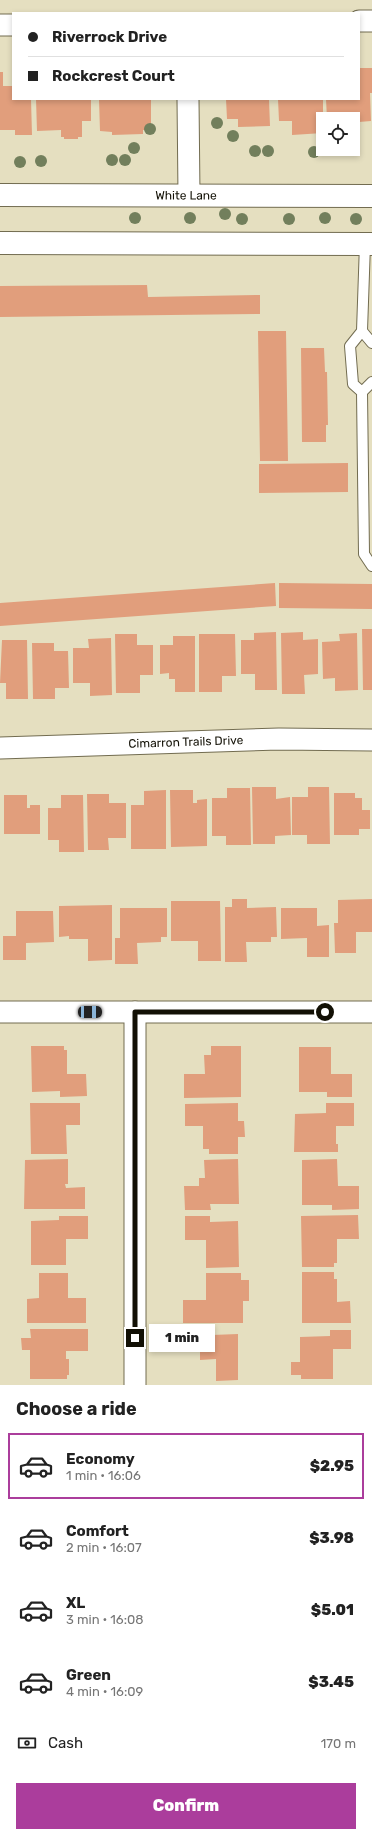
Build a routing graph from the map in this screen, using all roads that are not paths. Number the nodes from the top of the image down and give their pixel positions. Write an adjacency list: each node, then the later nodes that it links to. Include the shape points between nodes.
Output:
1 (360, 21): 2 (street)
2 (372, 21)
3 (0, 25): 4 (street)
4 (12, 25)
5 (188, 100): 7 (street)
6 (0, 195): 7 (main road, White Lane)
7 (188, 195): 8 (main road, White Lane)
8 (372, 196)
9 (0, 244): 10 (main road)
10 (368, 244): 11 (lane)
11 (362, 331): 12 (lane); 14 (lane, via 350,346 353,384)
12 (372, 343)
13 (372, 382): 14 (lane)
14 (362, 392): 15 (lane)
15 (367, 446): 16 (lane, via 364,554)
16 (372, 566)
17 (372, 740): 18 (street, Cimarron Trails Drive, via 279,739)
18 (0, 748)
19 (0, 1012): 20 (street)
20 (135, 1012): 21 (street); 22 (street)
21 (372, 1012)
22 (134, 1385)

